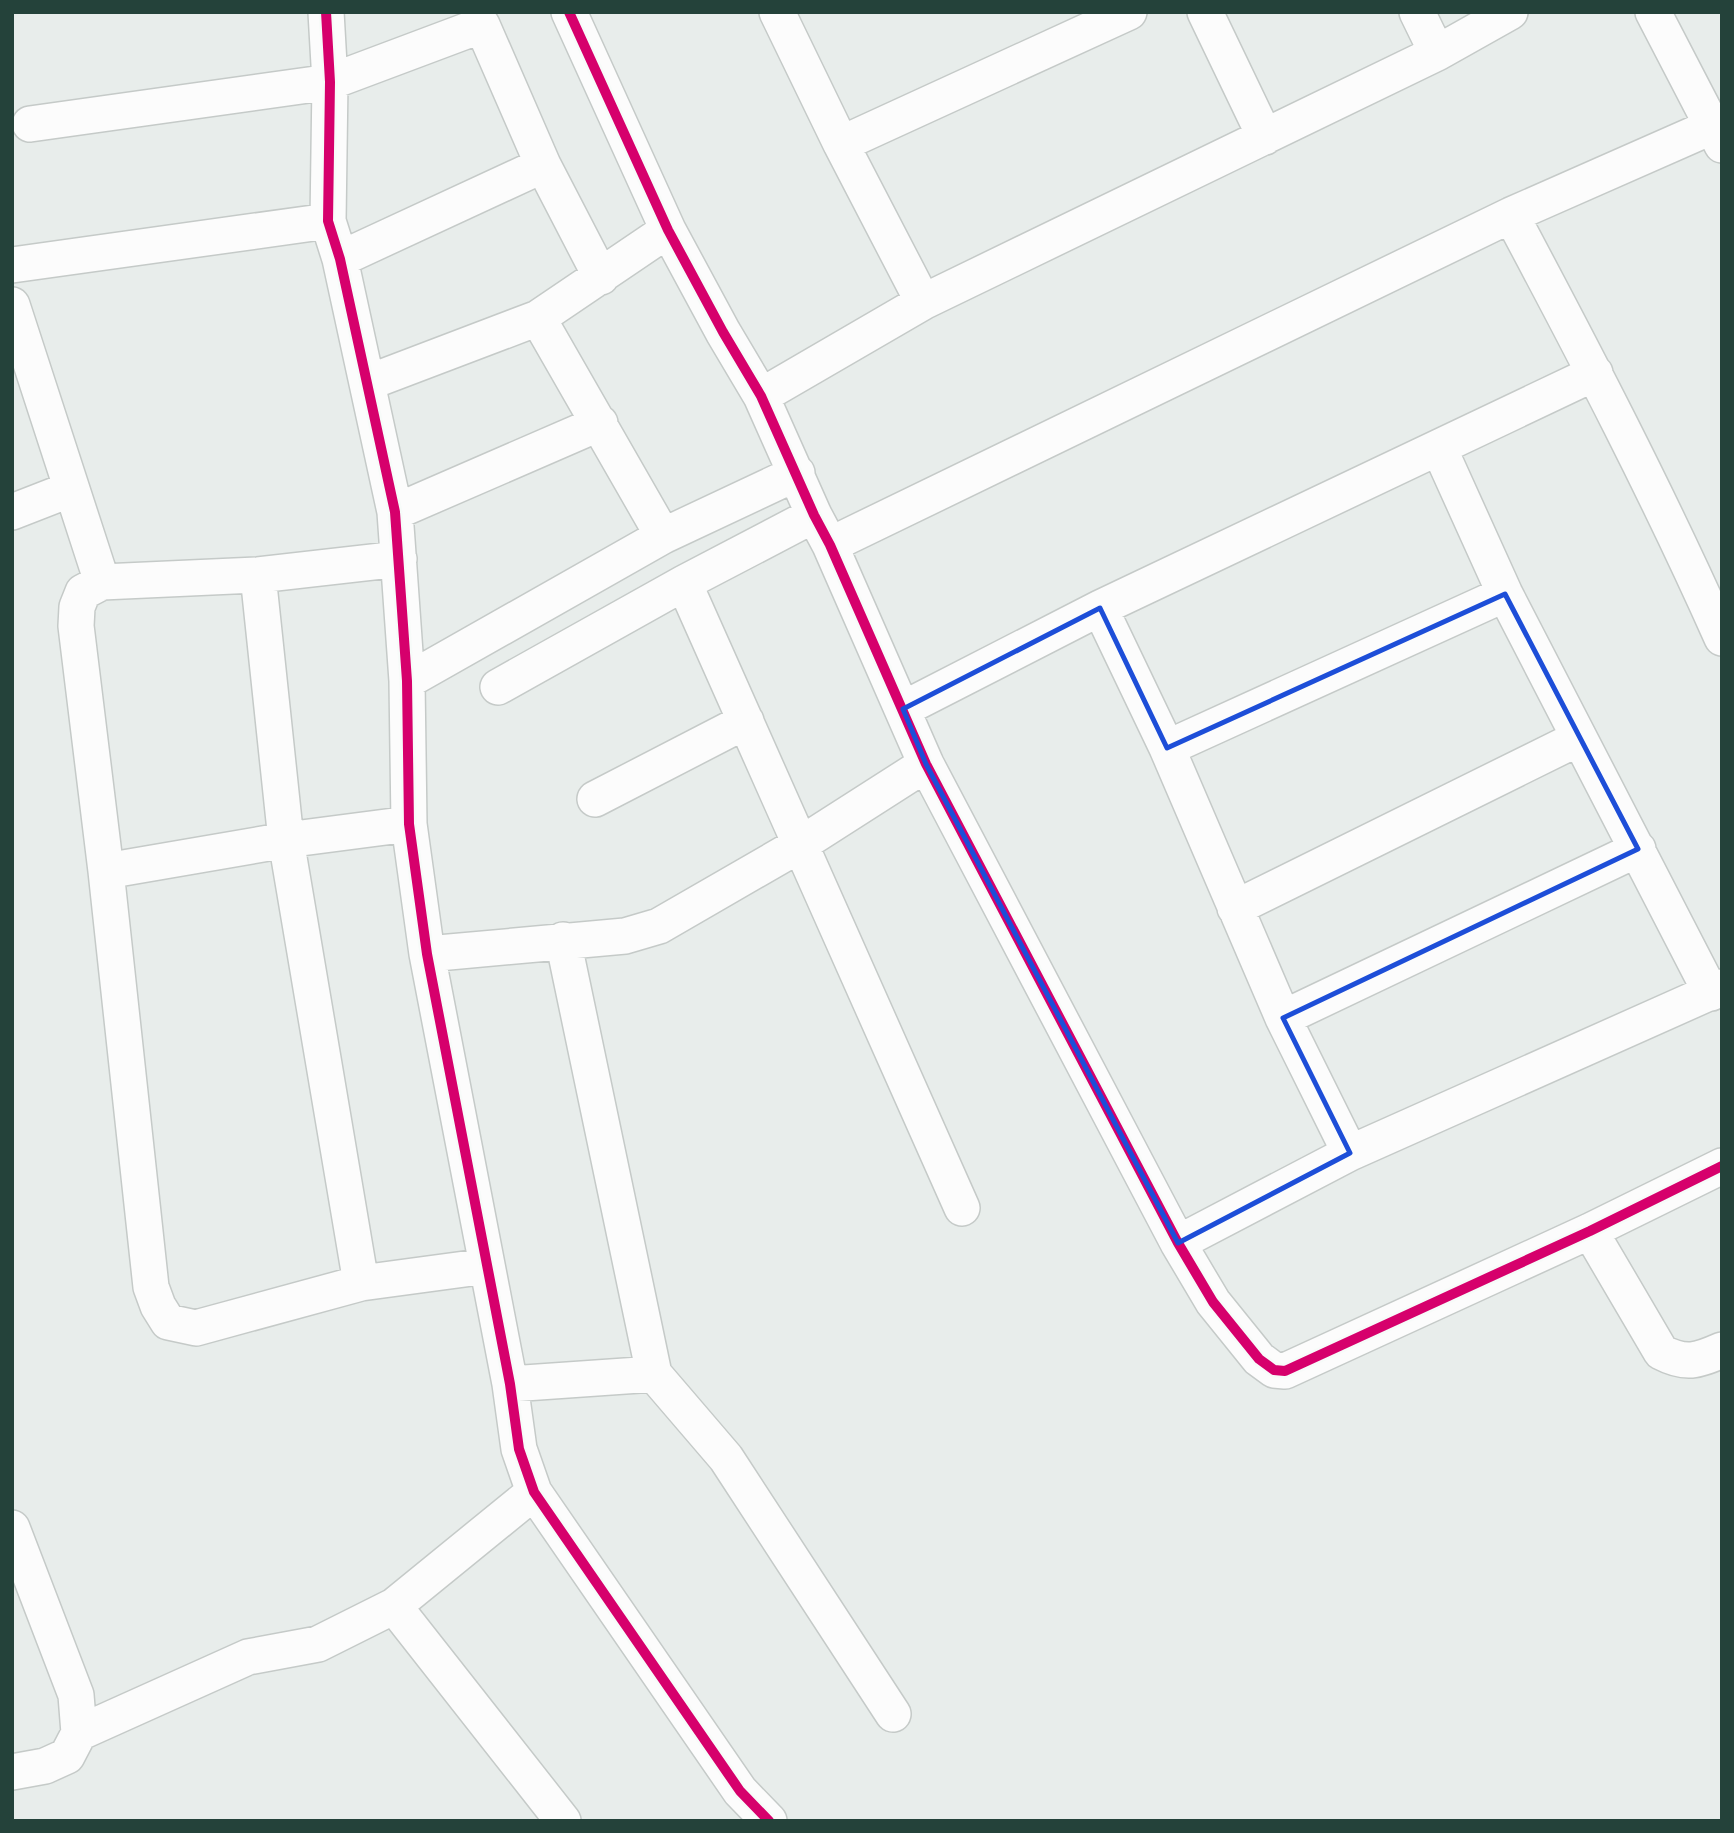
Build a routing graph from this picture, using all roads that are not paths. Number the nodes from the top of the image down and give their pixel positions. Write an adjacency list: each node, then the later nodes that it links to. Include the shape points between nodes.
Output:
1 (326, 12): 11 (street)
2 (569, 12): 19 (street)
3 (778, 12): 15 (street)
4 (1129, 12): 15 (street)
5 (1205, 12): 14 (street)
6 (1417, 12): 10 (street)
7 (1510, 12): 10 (street)
8 (1653, 12): 13 (street)
9 (493, 19): 11 (street); 16 (street)
10 (1437, 53): 14 (street)
11 (330, 82): 12 (street); 18 (street)
12 (30, 124)
13 (1718, 136): 17 (street)
14 (1265, 137): 23 (street)
15 (841, 144): 23 (street)
16 (544, 165): 20 (street); 22 (street)
17 (1511, 215): 26 (street); 37 (street)
18 (328, 220): 20 (street); 21 (street)
19 (668, 230): 22 (street); 28 (street)
20 (340, 259): 27 (street)
21 (12, 265)
22 (601, 277): 25 (street)
23 (923, 302): 28 (street)
24 (12, 305): 32 (street)
25 (538, 318): 27 (street); 29 (street)
26 (1595, 373): 30 (street); 39 (street)
27 (367, 383): 34 (street)
28 (761, 396): 31 (street)
29 (600, 423): 34 (street); 36 (street)
30 (1439, 448): 43 (street); 44 (street)
31 (797, 473): 35 (street); 36 (street)
32 (72, 489): 33 (street); 41 (street)
33 (12, 512)
34 (395, 512): 38 (street)
35 (814, 514): 37 (street); 42 (street)
36 (663, 536): 46 (street)
37 (830, 545): 48 (street)
38 (399, 559): 40 (street); 46 (street)
39 (1708, 570): 45 (street)
40 (258, 575): 41 (street); 55 (street)
41 (102, 582): 58 (street, via 83,592 76,626)
42 (684, 583): 47 (street); 49 (street)
43 (1505, 594): 50 (street); 51 (street)
44 (1100, 608): 48 (street); 51 (street)
45 (1722, 639)
46 (407, 681): 54 (street)
47 (498, 687)
48 (903, 709): 52 (street)
49 (746, 721): 53 (street); 56 (street)
50 (1579, 738): 57 (street); 59 (street)
51 (1167, 748): 59 (street)
52 (926, 764): 56 (street); 68 (street)
53 (595, 799)
54 (409, 824): 55 (street); 61 (street)
55 (286, 840): 58 (street); 70 (street)
56 (801, 844): 60 (street, via 659,926 625,936); 66 (street)
57 (1638, 849): 62 (street); 63 (street)
58 (106, 871): 70 (street, via 151,1287 158,1306 169,1322 196,1328)
59 (1235, 908): 63 (street)
60 (563, 940): 61 (street); 72 (street)
61 (427, 954): 69 (street)
62 (1716, 990): 64 (street)
63 (1283, 1018): 64 (street)
64 (1350, 1153): 68 (street)
65 (1722, 1166): 67 (street)
66 (962, 1209)
67 (1590, 1231): 68 (street, via 1286,1371 1275,1370 1259,1359 1213,1302); 71 (street, via 1661,1352 1677,1360 1697,1360)
68 (1178, 1243)
69 (487, 1266): 70 (street); 73 (street)
70 (361, 1283)
71 (1722, 1350)
72 (654, 1374): 73 (street); 77 (street, via 726,1458)
73 (511, 1395): 74 (street, via 519,1449)
74 (534, 1492): 76 (street); 81 (street, via 740,1791)
75 (12, 1528): 78 (street, via 76,1695)
76 (394, 1606): 78 (street, via 318,1644 248,1657); 80 (street)
77 (893, 1714)
78 (79, 1733): 79 (street, via 67,1756)
79 (12, 1772)
80 (563, 1821)
81 (769, 1821)

